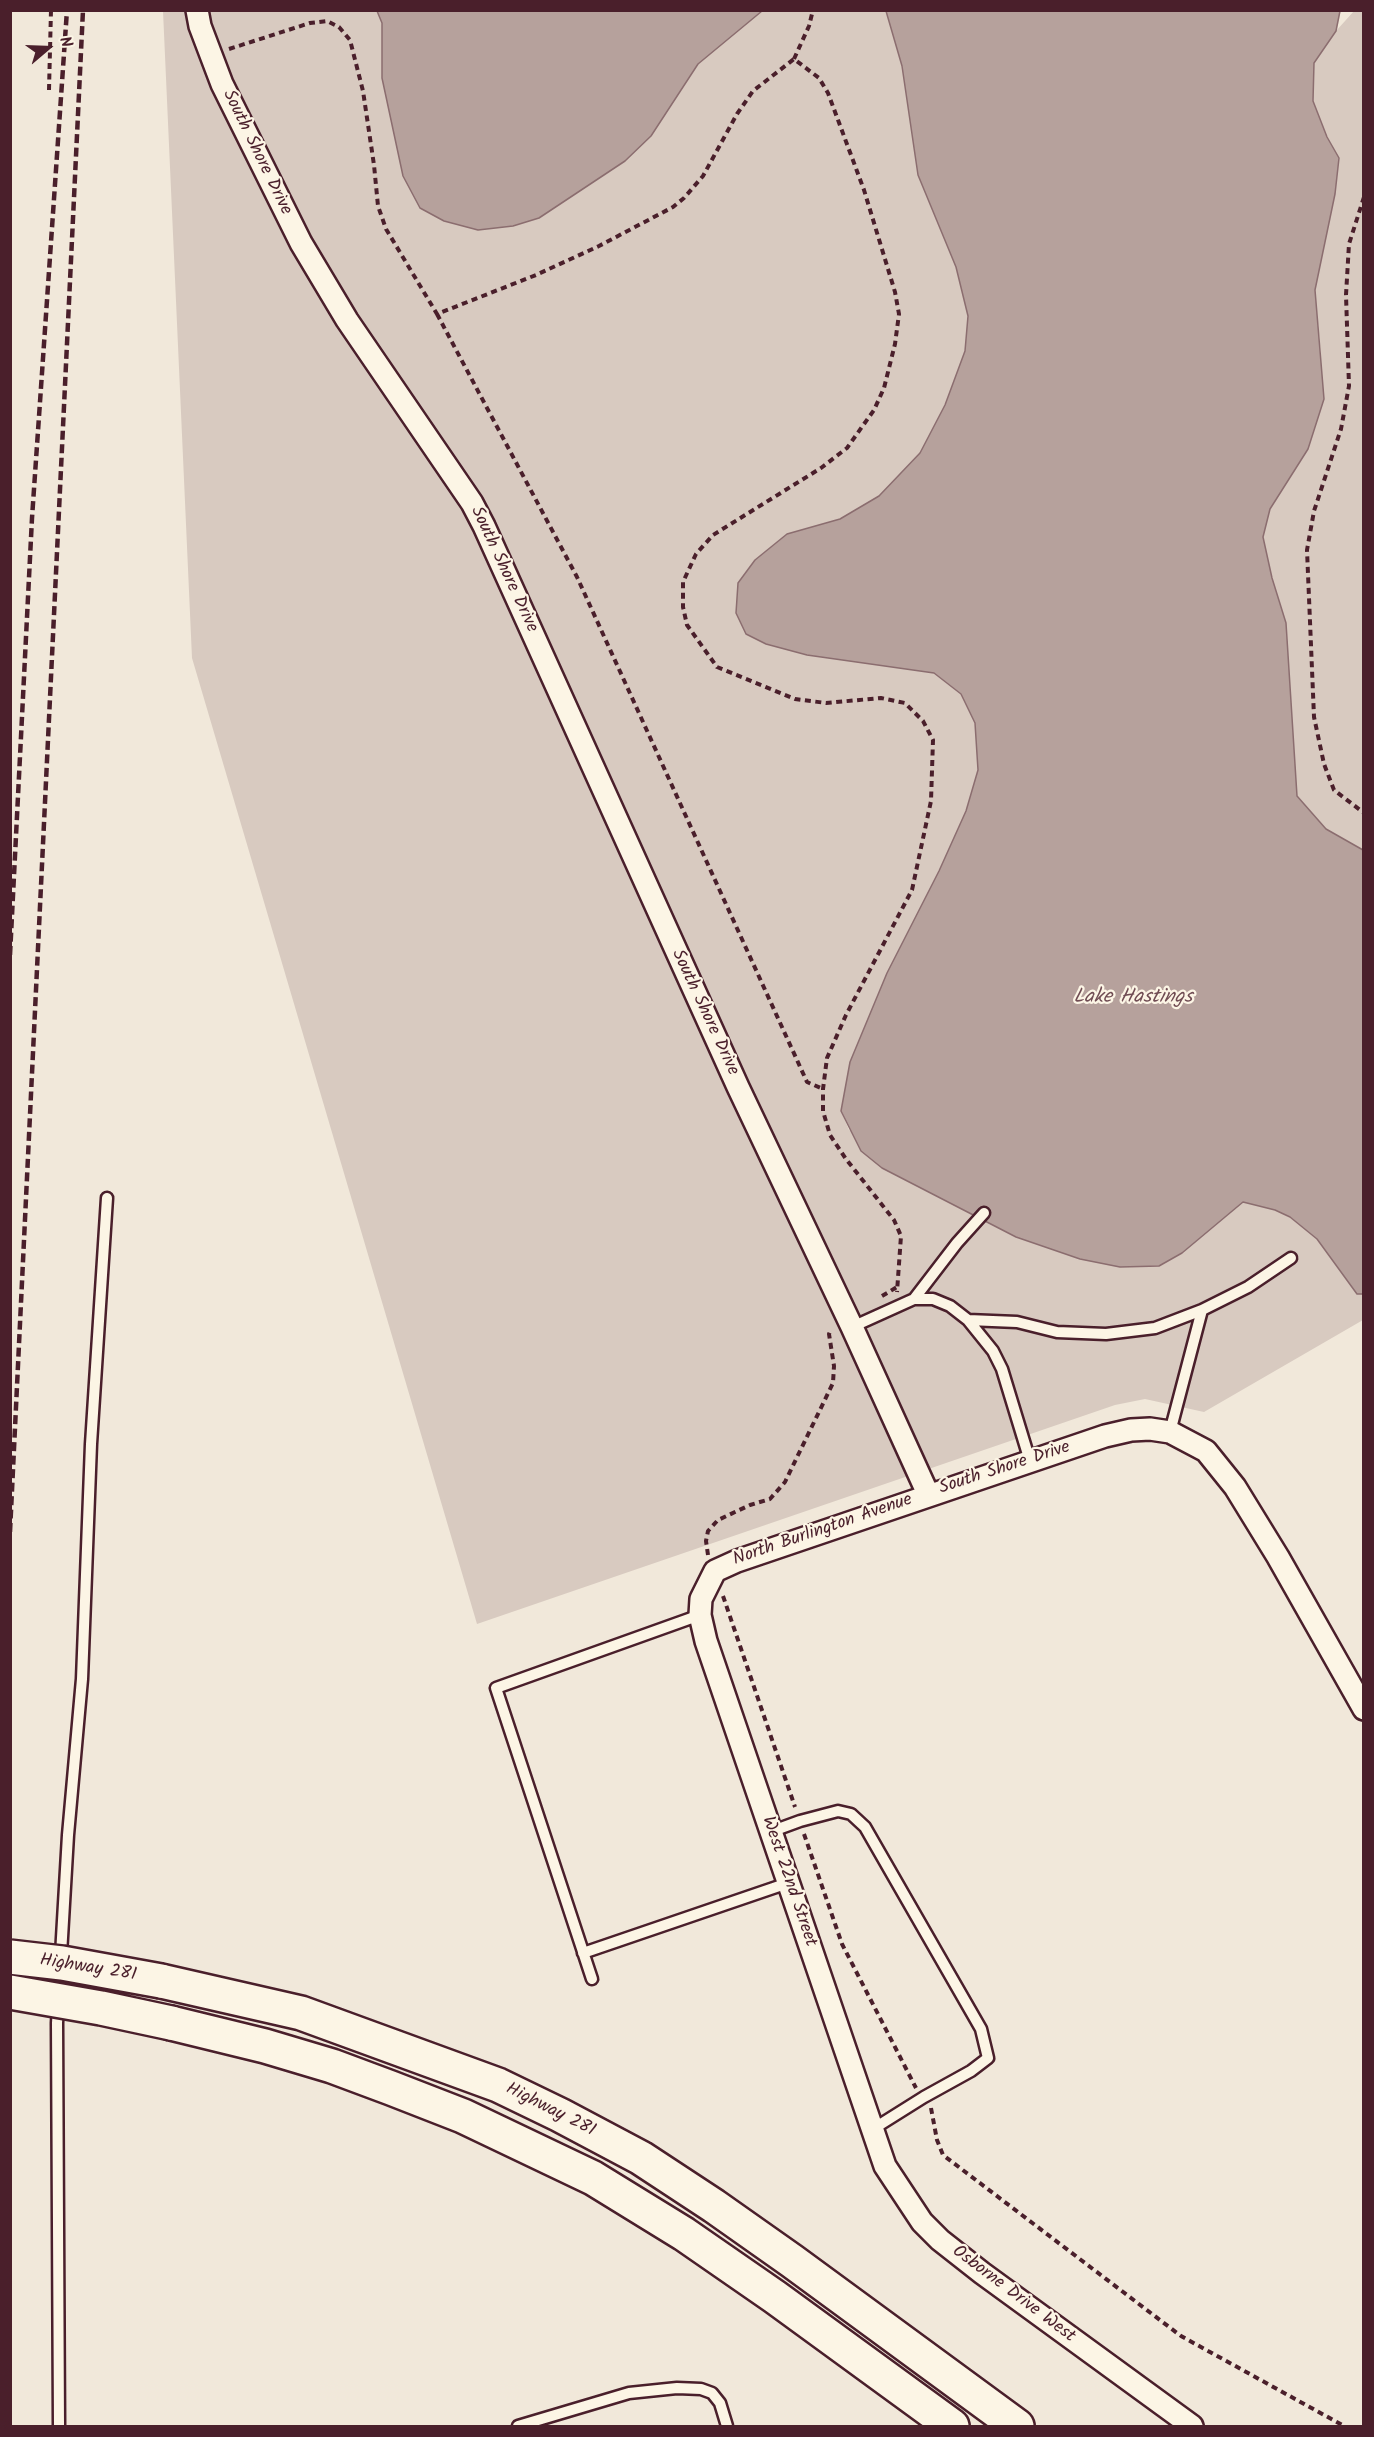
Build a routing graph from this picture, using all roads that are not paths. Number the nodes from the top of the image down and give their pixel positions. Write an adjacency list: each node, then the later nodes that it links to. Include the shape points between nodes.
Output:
1 (197, 10): 8 (street, South Shore Drive, via 222,84 301,243 347,320 484,526 738,1087)
2 (107, 1198): 21 (lane, via 82,1678 57,2024)
3 (984, 1213): 5 (lane)
4 (1291, 1258): 6 (lane, via 1248,1287)
5 (914, 1299): 7 (lane, via 933,1299); 8 (lane)
6 (1202, 1310): 7 (lane, via 1155,1328 1106,1334); 9 (lane)
7 (968, 1320): 10 (lane, via 1002,1369)
8 (852, 1327): 11 (street, South Shore Drive)
9 (1170, 1432): 10 (street, South Shore Drive, via 1131,1430); 13 (street, South Shore Drive, via 1206,1451 1235,1487)
10 (1030, 1461): 11 (street, South Shore Drive)
11 (928, 1494): 12 (street, North Burlington Avenue, via 714,1571 701,1599)
12 (702, 1625): 14 (street, West 22nd Street); 16 (lane, via 496,1688)
13 (1364, 1709)
14 (770, 1833): 15 (street, West 22nd Street); 20 (lane, via 838,1811 851,1814 865,1827 981,2029 988,2058)
15 (788, 1882): 16 (lane); 20 (street, West 22nd Street)
16 (583, 1953): 18 (lane)
17 (10, 1957): 25 (highway, Highway 281, bridge, via 161,1981 301,2013 498,2085 641,2158 714,2206)
18 (592, 1979)
19 (10, 1992): 24 (highway, Highway 281, bridge, via 101,2008 265,2046 463,2116 592,2178 684,2234)
20 (873, 2129): 26 (street, Osborne Drive West, via 890,2174 922,2222 940,2240)
21 (59, 2427)
22 (518, 2427): 23 (lane, via 629,2393 677,2388 712,2393)
23 (728, 2427)
24 (952, 2427)
25 (1017, 2427)
26 (1192, 2427)

